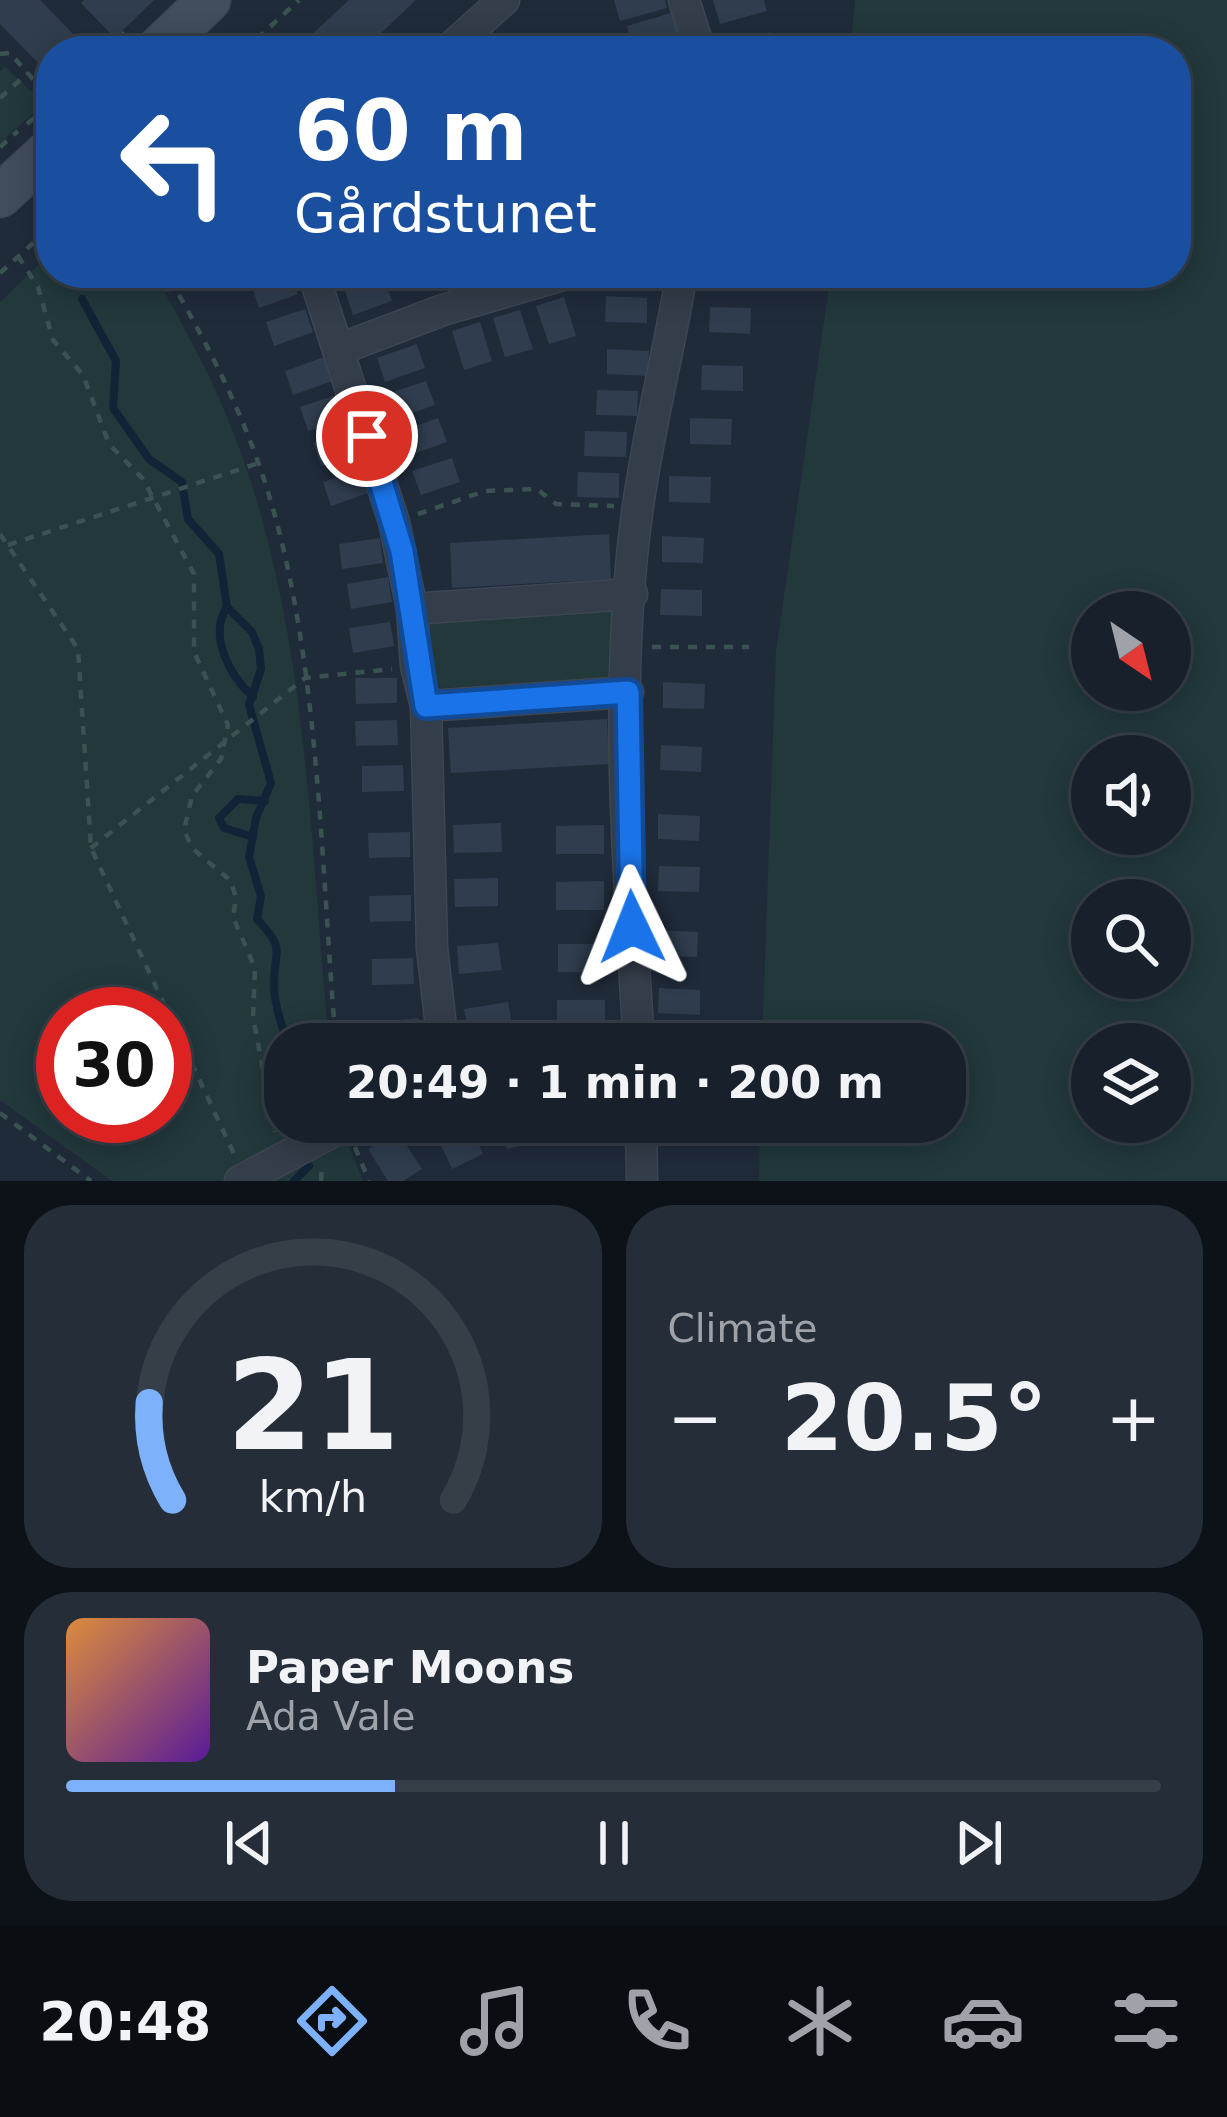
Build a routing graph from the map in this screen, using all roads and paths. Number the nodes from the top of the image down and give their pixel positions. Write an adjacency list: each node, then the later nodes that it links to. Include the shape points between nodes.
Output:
1 (299, 0): 4 (path)
2 (504, 0): 5 (street)
3 (684, 0): 6 (street)
4 (260, 36)
5 (464, 36)
6 (695, 36)
7 (0, 54): 8 (path, via 10,53)
8 (28, 73): 9 (path); 10 (path)
9 (36, 82)
10 (0, 98)
11 (36, 162): 12 (main road)
12 (0, 196)
13 (36, 240): 14 (path)
14 (18, 256): 15 (path); 16 (path)
15 (0, 273)
16 (36, 284)
17 (38, 288): 24 (path, via 53,340 83,375 109,443)
18 (176, 288): 23 (path, via 224,374)
19 (318, 288): 22 (street)
20 (519, 288): 22 (street)
21 (679, 288): 25 (street)
22 (340, 349): 26 (street)
23 (259, 463): 24 (path); 34 (path)
24 (155, 498): 28 (path); 37 (path, via 194,574 194,652)
25 (638, 508): 26 (path, via 556,503 537,489 485,491); 29 (street)
26 (394, 522): 30 (street)
27 (0, 534): 28 (path)
28 (7, 545): 38 (path, via 78,649)
29 (632, 594): 30 (street); 32 (street)
30 (412, 609): 33 (street)
31 (748, 646): 32 (path)
32 (628, 647): 35 (street)
33 (416, 666): 34 (path); 36 (street)
34 (305, 678): 37 (path); 39 (path)
35 (628, 692): 36 (street); 41 (street)
36 (426, 706): 40 (street)
37 (228, 738): 38 (path); 45 (path, via 192,796 184,830 192,848 231,881 233,917 255,968 253,1017 266,1095)
38 (91, 848): 46 (path)
39 (334, 1023)
40 (440, 1023)
41 (638, 1023)
42 (0, 1113): 47 (path)
43 (307, 1143): 45 (street)
44 (641, 1143): 48 (street)
45 (286, 1153): 46 (street)
46 (242, 1179)
47 (91, 1181)
48 (642, 1181)

